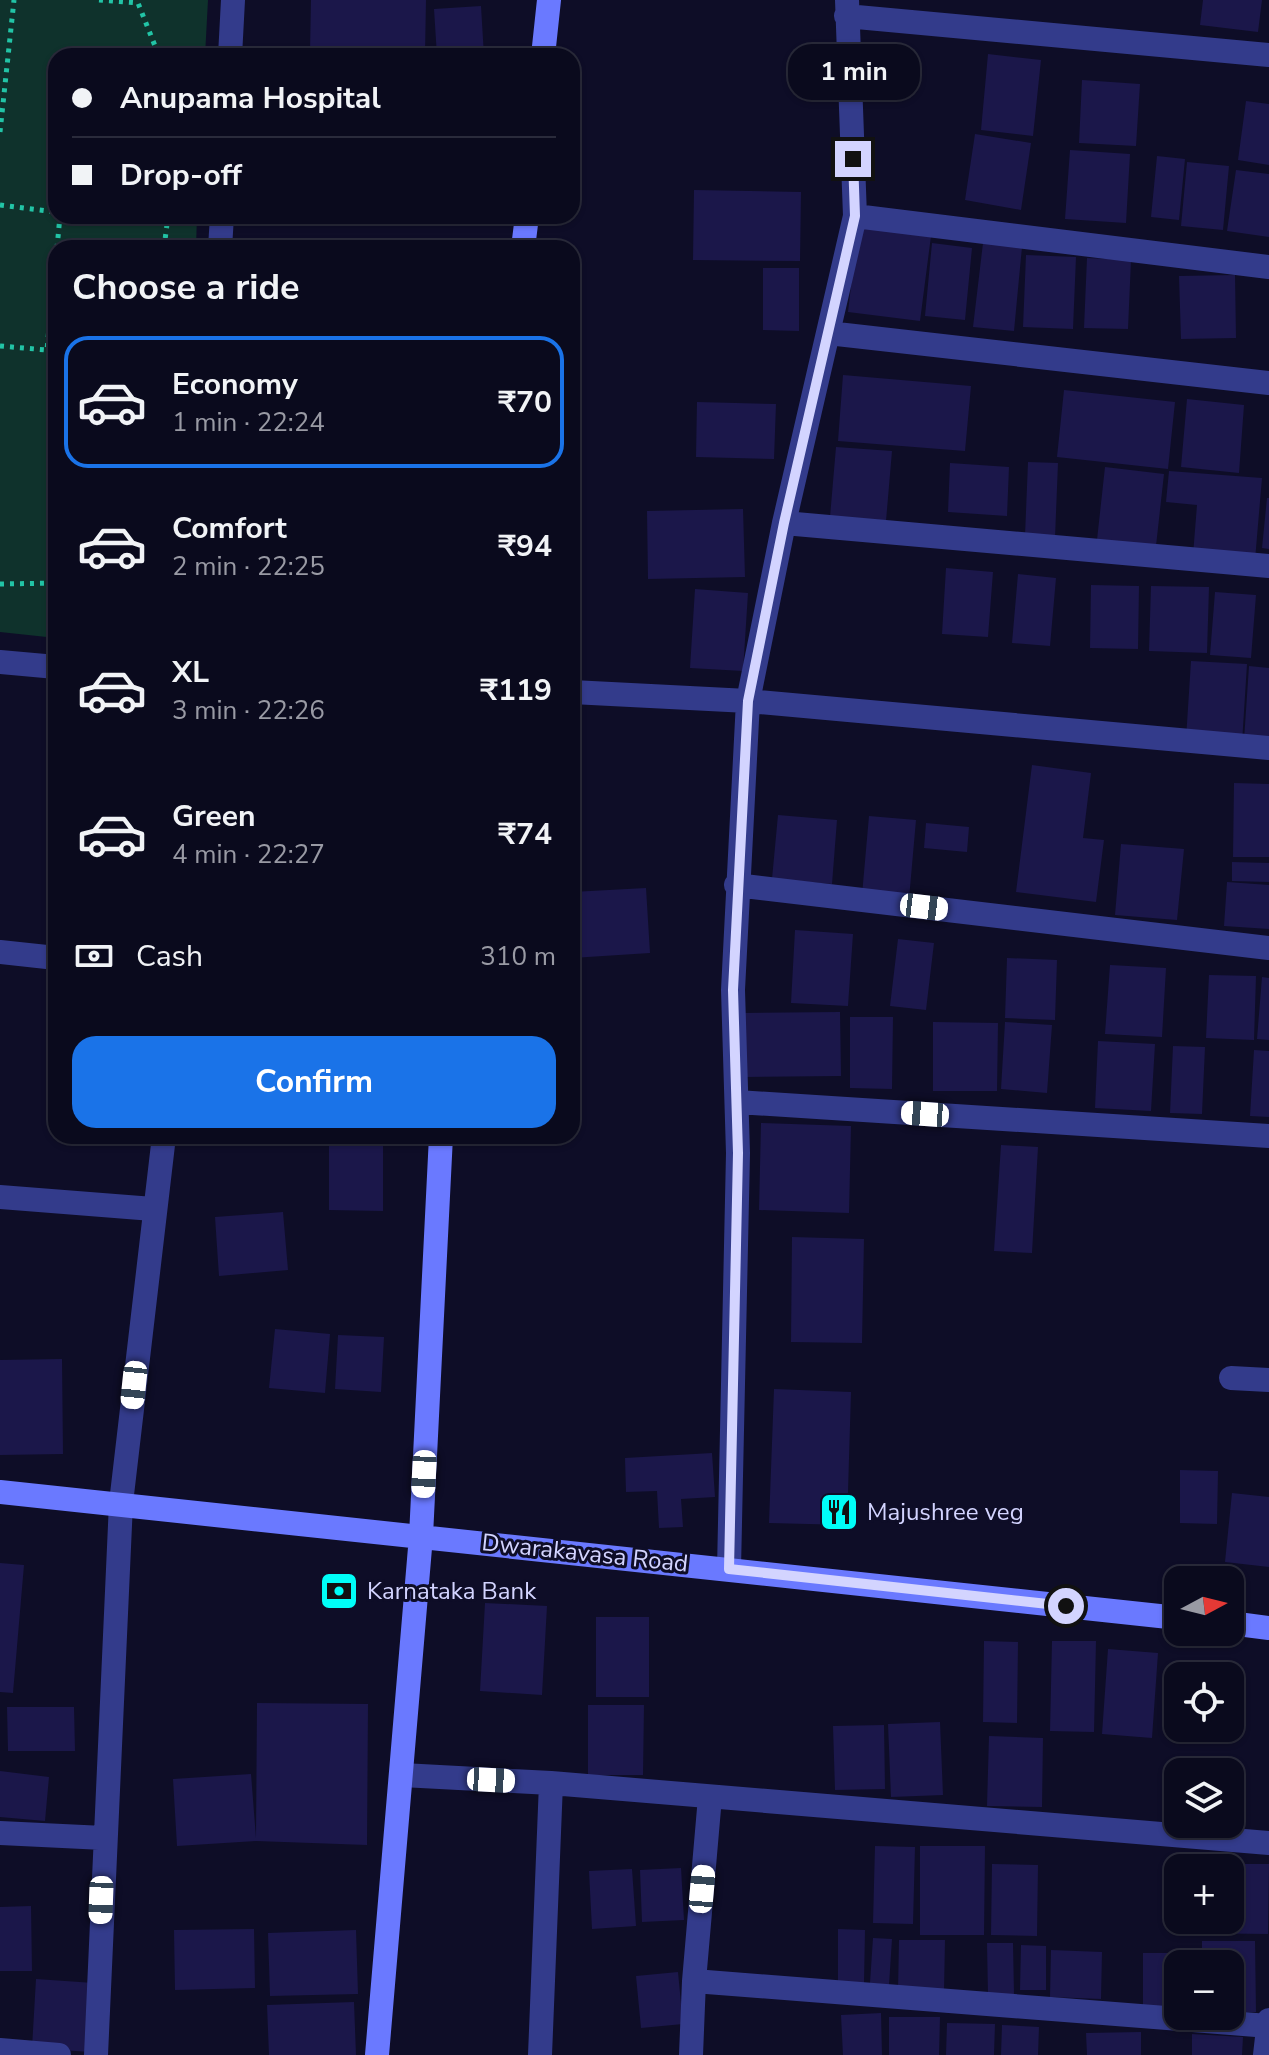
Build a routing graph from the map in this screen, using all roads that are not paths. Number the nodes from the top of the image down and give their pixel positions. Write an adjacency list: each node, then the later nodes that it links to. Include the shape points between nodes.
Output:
1 (233, 0): 4 (street)
2 (549, 0): 5 (street)
3 (846, 8): 6 (street); 7 (street)
4 (230, 48)
5 (544, 48)
6 (1269, 55)
7 (855, 216): 8 (street); 9 (street)
8 (1269, 267)
9 (828, 333): 10 (street); 11 (street)
10 (1269, 383)
11 (784, 523): 12 (street); 16 (street)
12 (1269, 566)
13 (0, 662): 14 (street)
14 (48, 666)
15 (580, 692): 16 (street)
16 (748, 701): 17 (street); 18 (street)
17 (1269, 748)
18 (736, 885): 19 (street); 22 (street)
19 (1269, 948)
20 (0, 952): 21 (street)
21 (48, 957)
22 (737, 1102): 23 (street); 33 (street)
23 (1269, 1136)
24 (163, 1144): 27 (street)
25 (441, 1144): 32 (street)
26 (0, 1197): 27 (street)
27 (153, 1209): 31 (street)
28 (1231, 1378): 29 (street)
29 (1269, 1380)
30 (0, 1492): 31 (street, Dwarakavasa Road)
31 (121, 1503): 32 (street, Dwarakavasa Road); 41 (street)
32 (421, 1536): 33 (street, Dwarakavasa Road); 37 (street)
33 (729, 1569): 34 (street, Dwarakavasa Road)
34 (1164, 1616)
35 (1244, 1625): 36 (street)
36 (1269, 1628)
37 (402, 1775): 38 (street); 48 (street)
38 (551, 1783): 39 (street); 49 (street)
39 (710, 1797): 42 (street); 43 (street)
40 (0, 1833): 41 (street)
41 (104, 1838): 47 (street)
42 (1269, 1843)
43 (694, 1981): 44 (street); 50 (street)
44 (1269, 2024): 51 (street)
45 (0, 2050): 46 (street)
46 (59, 2055)
47 (96, 2055)
48 (377, 2055)
49 (540, 2055)
50 (691, 2055)
51 (1265, 2055)

